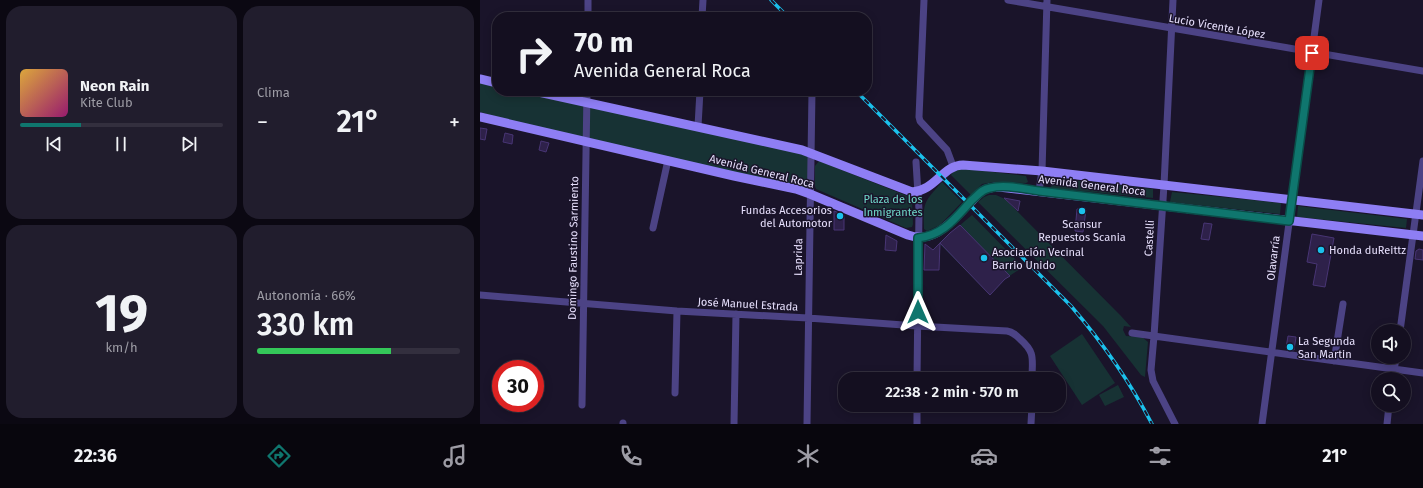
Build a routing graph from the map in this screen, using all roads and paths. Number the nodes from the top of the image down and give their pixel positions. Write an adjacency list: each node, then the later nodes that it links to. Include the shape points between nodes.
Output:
1 (588, 0): 8 (street)
2 (703, 0): 9 (street)
3 (924, 0): 27 (street, via 919,117 947,150)
4 (1008, 0): 7 (street, Lucio Vicente López)
5 (1173, 0): 10 (street, Castelli)
6 (1319, 0): 11 (street, Olavarría)
7 (1047, 3): 10 (street, Lucio Vicente López); 28 (street)
8 (588, 12)
9 (702, 12)
10 (1171, 29): 11 (street, Lucio Vicente López); 29 (street, Castelli)
11 (1312, 53): 12 (street, Lucio Vicente López); 33 (street, Olavarría)
12 (1423, 72)
13 (480, 79): 14 (main road)
14 (492, 82)
15 (556, 96): 19 (main road)
16 (587, 96): 19 (street, Domingo Faustino Sarmiento)
17 (700, 96): 21 (street)
18 (812, 96): 23 (street, Laprida)
19 (587, 103): 21 (main road); 22 (street, Domingo Faustino Sarmiento)
20 (480, 117): 22 (main road, Avenida General Roca)
21 (698, 126): 23 (main road)
22 (586, 142): 24 (main road, Avenida General Roca); 41 (street, Domingo Faustino Sarmiento)
23 (812, 153): 31 (main road, via 908,191); 32 (street, Laprida)
24 (668, 160): 32 (main road, Avenida General Roca); 37 (street)
25 (1423, 161): 35 (street)
26 (916, 162): 31 (street)
27 (953, 166): 28 (main road, Avenida General Roca); 31 (main road, via 924,190)
28 (1042, 171): 29 (main road, Avenida General Roca); 30 (street)
29 (1164, 185): 33 (main road, Avenida General Roca); 34 (street, Castelli)
30 (1039, 191): 34 (main road, Avenida General Roca); 39 (main road, Avenida General Roca, via 999,187 984,190 941,231)
31 (917, 192): 39 (street)
32 (810, 194): 39 (main road, Avenida General Roca); 45 (street, Laprida)
33 (1291, 199): 35 (main road, Avenida General Roca); 36 (street, Olavarría)
34 (1162, 206): 36 (main road, Avenida General Roca); 49 (street, Castelli)
35 (1419, 214): 38 (street)
36 (1289, 221): 38 (main road, Avenida General Roca); 50 (street, Olavarría)
37 (653, 228)
38 (1418, 235): 46 (street)
39 (918, 238): 47 (street)
40 (480, 295): 41 (street, José Manuel Estrada)
41 (584, 303): 43 (street, José Manuel Estrada); 59 (street, Domingo Faustino Sarmiento)
42 (1343, 304): 51 (street)
43 (677, 311): 44 (street, José Manuel Estrada); 58 (street)
44 (736, 314): 45 (street, José Manuel Estrada); 63 (street)
45 (808, 318): 47 (street, José Manuel Estrada); 64 (street, Laprida)
46 (1401, 324)
47 (918, 326): 54 (street); 55 (street, José Manuel Estrada, via 1007,331 1015,334 1029,347 1032,354)
48 (1132, 333): 49 (street)
49 (1154, 336): 50 (street); 67 (street, Castelli, via 1151,375)
50 (1272, 352): 51 (street); 68 (street, Olavarría)
51 (1334, 361): 53 (street)
52 (1395, 364): 53 (street)
53 (1394, 369): 56 (street); 57 (street)
54 (917, 372)
55 (1032, 372)
56 (1394, 372)
57 (1423, 373)
58 (675, 393)
59 (582, 405)
60 (917, 412): 65 (street)
61 (1032, 412): 66 (street)
62 (1388, 412): 69 (street)
63 (734, 424)
64 (807, 424)
65 (917, 424)
66 (1031, 424)
67 (1175, 424)
68 (1262, 424)
69 (1387, 424)

